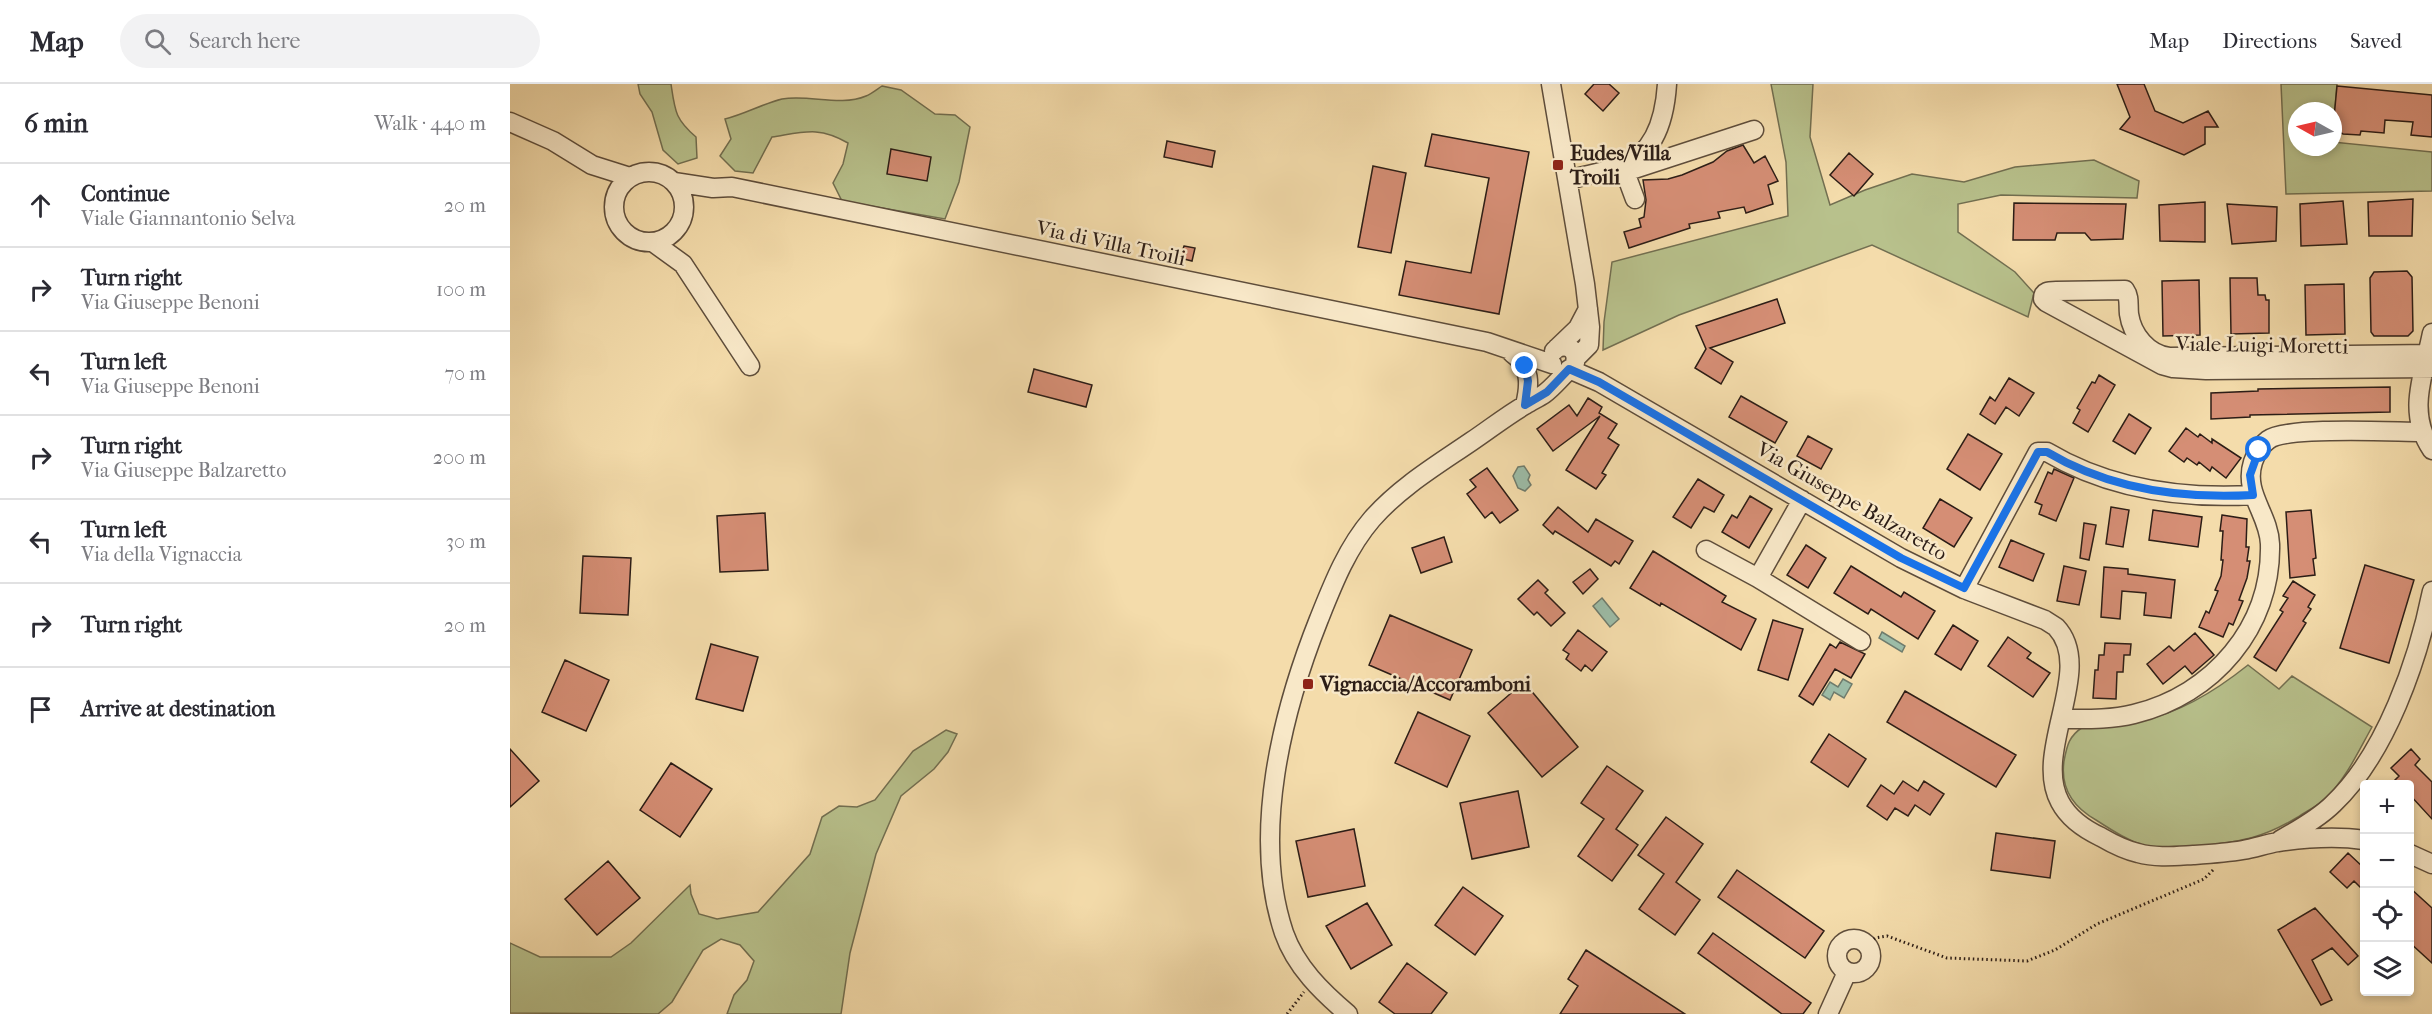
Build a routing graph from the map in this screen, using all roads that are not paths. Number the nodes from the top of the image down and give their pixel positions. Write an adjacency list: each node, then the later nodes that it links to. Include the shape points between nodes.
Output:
1 (1551, 84): 8 (street)
2 (1667, 84): 6 (street, via 1666,107 1659,128 1647,147)
3 (510, 122): 5 (street, Via di Villa Troili, via 553,141)
4 (1754, 130): 6 (street)
5 (592, 165): 7 (street, Via di Villa Troili); 11 (street, Via di Villa Troili)
6 (1624, 169): 8 (street); 12 (street)
7 (630, 177): 9 (street, Via di Villa Troili, via 653,172); 11 (street)
8 (1568, 180): 22 (street, via 1588,309)
9 (674, 182): 10 (street, Via di Villa Troili); 13 (street, via 683,198)
10 (713, 188): 13 (street); 21 (street, Via di Villa Troili, via 732,188)
11 (615, 198): 14 (street, Via di Villa Troili, via 615,214 621,229 632,238)
12 (1635, 199)
13 (681, 219): 14 (street, via 667,238); 15 (street)
14 (654, 243): 15 (street)
15 (683, 264): 24 (street)
16 (2094, 290): 17 (street, Viale Luigi Moretti, via 2126,290); 18 (street, via 2081,302); 18 (street, Viale Luigi Moretti, via 2043,295 2046,302)
17 (2130, 317): 20 (street); 23 (street, Viale Luigi Moretti, via 2144,344 2169,357)
18 (2083, 321): 20 (street, Viale Luigi Moretti)
19 (2432, 333): 23 (street)
20 (2116, 339): 23 (street, Viale Luigi Moretti, via 2162,365 2189,370)
21 (1500, 345): 22 (street, Via di Villa Troili); 25 (street, via 1525,366)
22 (1563, 360): 25 (street); 29 (street, Via Giuseppe Balzaretto)
23 (2429, 361): 26 (street, via 2418,401)
24 (750, 366)
25 (1525, 405): 41 (street, via 1421,476 1371,520 1346,558 1306,650 1286,716 1276,770 1272,849 1276,896 1284,933 1295,956 1313,981)
26 (2421, 432): 27 (street); 28 (street, via 2299,432 2271,437 2253,462)
27 (2432, 450)
28 (2253, 495): 32 (street, via 2209,498 2135,487 2103,479 2047,452 2038,452); 35 (street, via 2269,534 2269,567 2256,616 2234,653 2189,690 2139,712 2103,718)
29 (1802, 500): 31 (street); 32 (street, Via Giuseppe Balzaretto, via 1901,558)
30 (1706, 550): 31 (street)
31 (1758, 578): 34 (street)
32 (1964, 588): 35 (street, Via Giuseppe Balzaretto, via 2045,620 2062,634 2070,662)
33 (2432, 591): 37 (street, via 2412,667 2368,760 2333,805)
34 (1861, 641)
35 (2061, 718): 37 (street, Via Giuseppe Balzaretto, via 2052,782 2062,806 2076,822 2112,843 2140,854 2164,856 2220,853)
36 (2360, 840): 37 (street, Via Giuseppe Balzaretto)
37 (2276, 842)
38 (2414, 856): 39 (street)
39 (2432, 864)
40 (1847, 972): 40 (street, via 1839,965 1839,948 1847,940 1863,941 1872,955 1868,966 1859,973); 42 (street)
41 (1348, 1014)
42 (1828, 1014)

